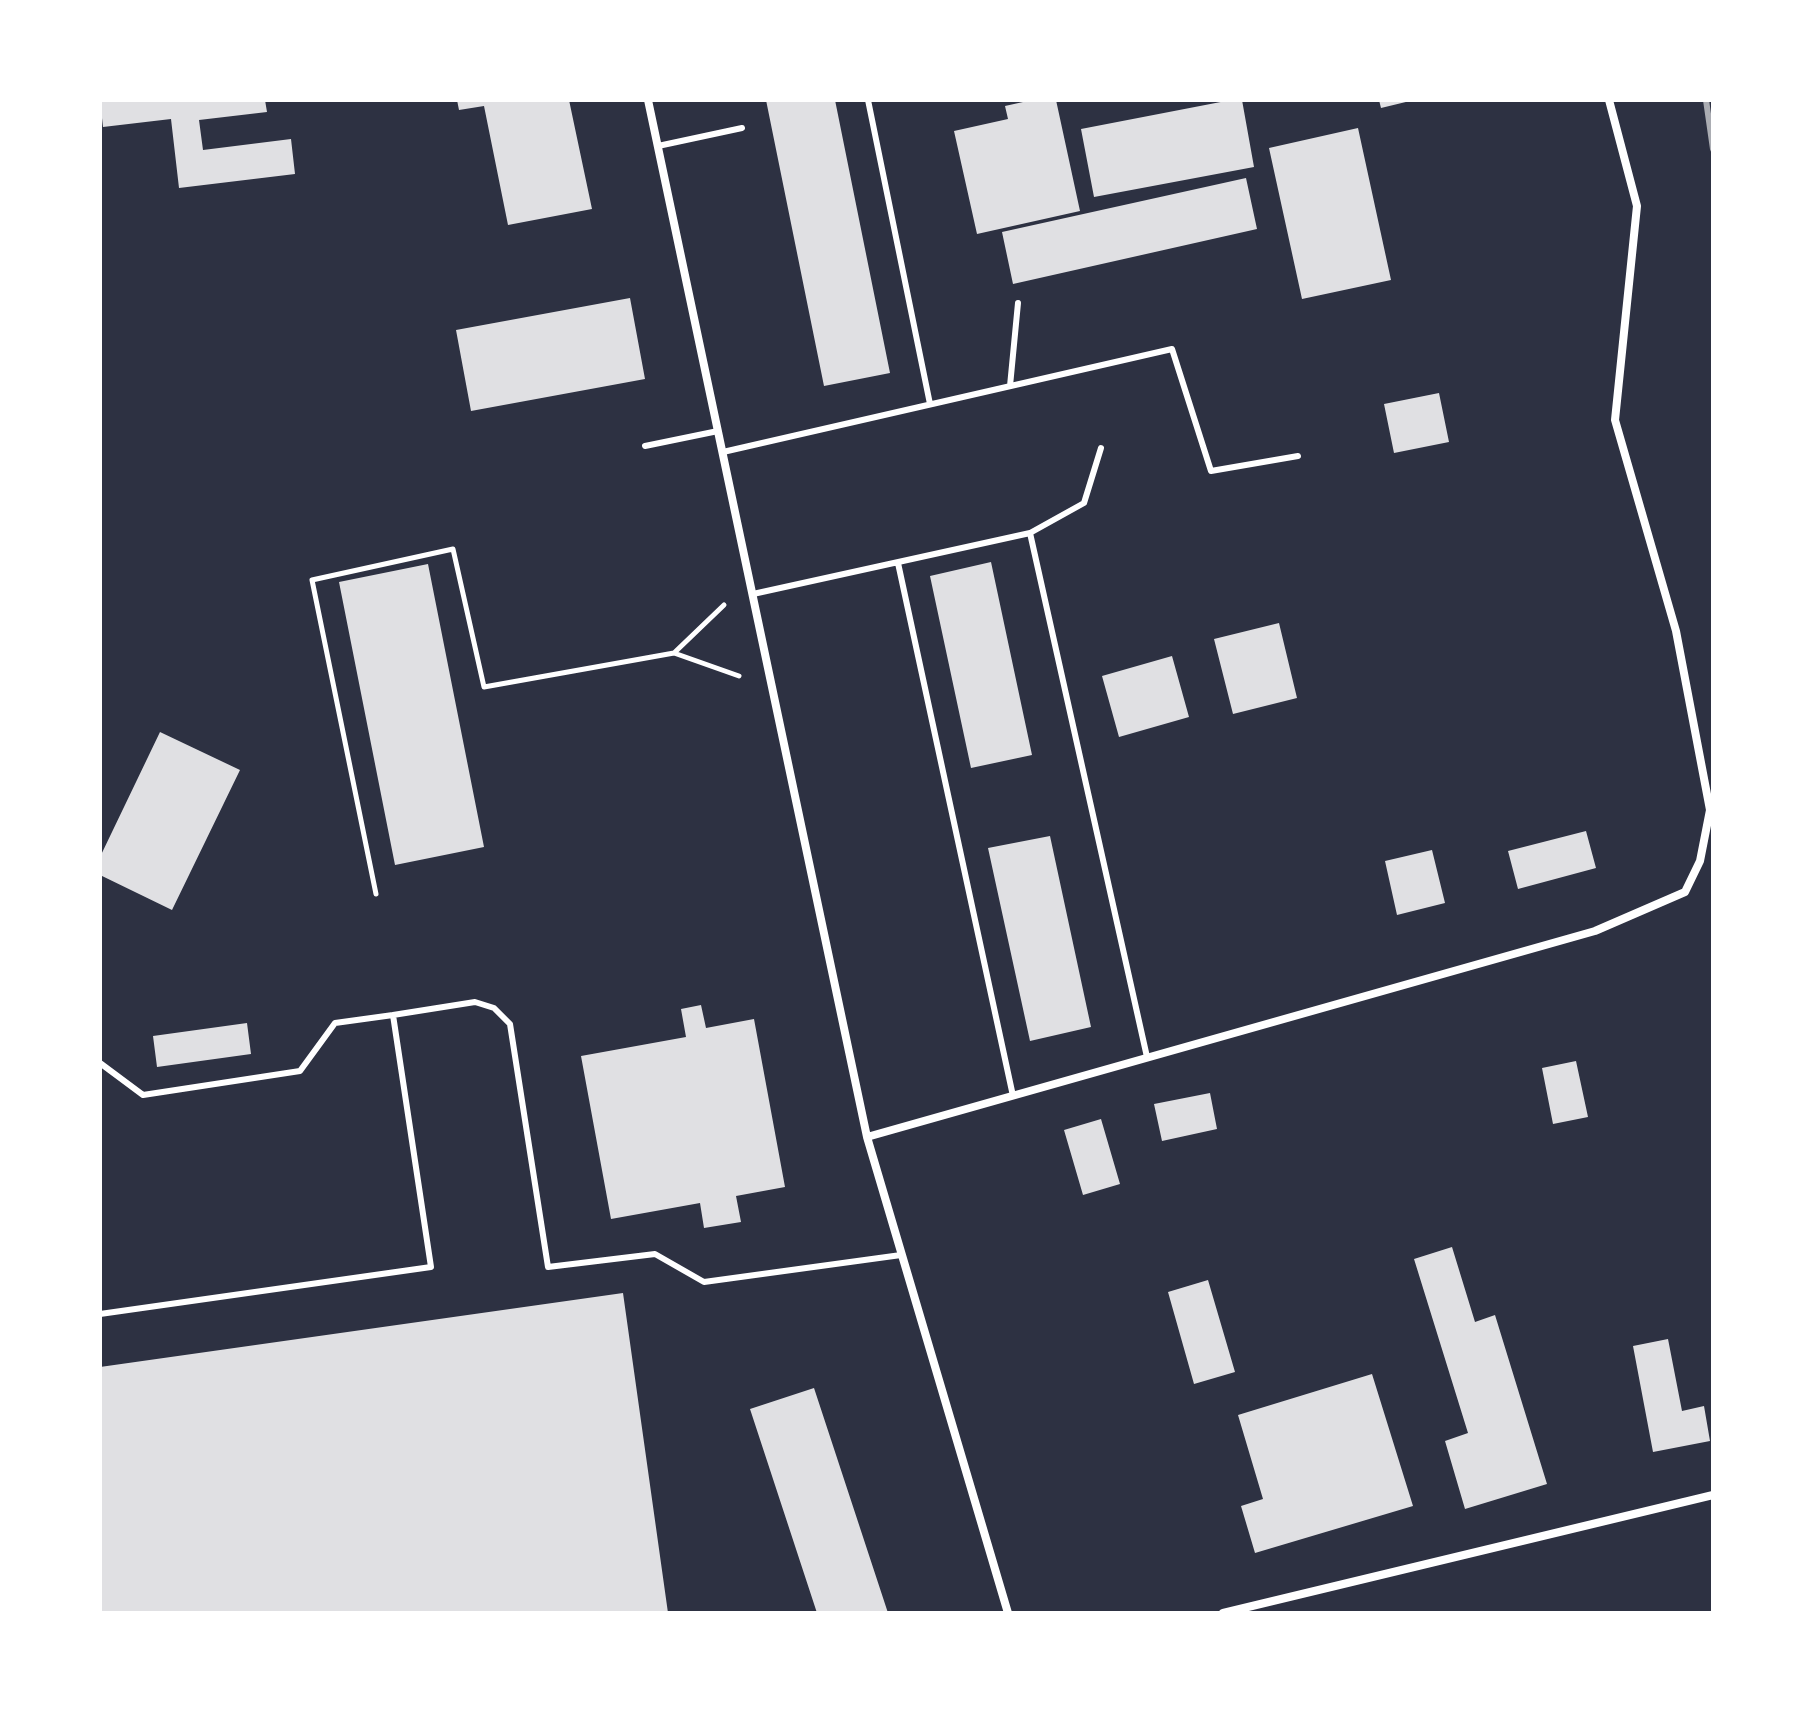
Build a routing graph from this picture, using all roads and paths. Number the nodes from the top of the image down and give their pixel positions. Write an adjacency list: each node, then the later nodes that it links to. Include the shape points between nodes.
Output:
1 (648, 100): 5 (street)
2 (868, 100): 8 (lane)
3 (1609, 100): 22 (street, via 1637,206 1615,420 1676,631 1710,810 1700,861 1685,892 1595,931)
4 (742, 128): 5 (lane)
5 (658, 146): 9 (street)
6 (1018, 303): 7 (lane)
7 (1010, 386): 8 (lane); 13 (lane, via 1172,349 1211,471)
8 (930, 404): 12 (lane)
9 (718, 431): 10 (lane); 12 (street)
10 (645, 446)
11 (1101, 448): 14 (lane, via 1084,503)
12 (723, 452): 16 (street)
13 (1298, 456)
14 (1030, 533): 15 (lane); 22 (lane)
15 (898, 563): 16 (lane); 24 (lane)
16 (753, 594): 25 (street)
17 (724, 605): 18 (path)
18 (674, 653): 19 (path); 20 (path, via 484,687 453,549 312,580)
19 (739, 676)
20 (376, 894)
21 (393, 1015): 23 (lane, via 335,1023 300,1071 143,1095); 26 (lane, via 475,1002 494,1008 510,1024 548,1267 655,1254 704,1282); 27 (lane, via 431,1267)
22 (1147, 1057): 24 (street)
23 (100, 1063)
24 (1013, 1096): 25 (street)
25 (867, 1137): 26 (street)
26 (901, 1255): 30 (street)
27 (100, 1314)
28 (1713, 1495): 29 (street)
29 (1229, 1612)
30 (1008, 1613)

